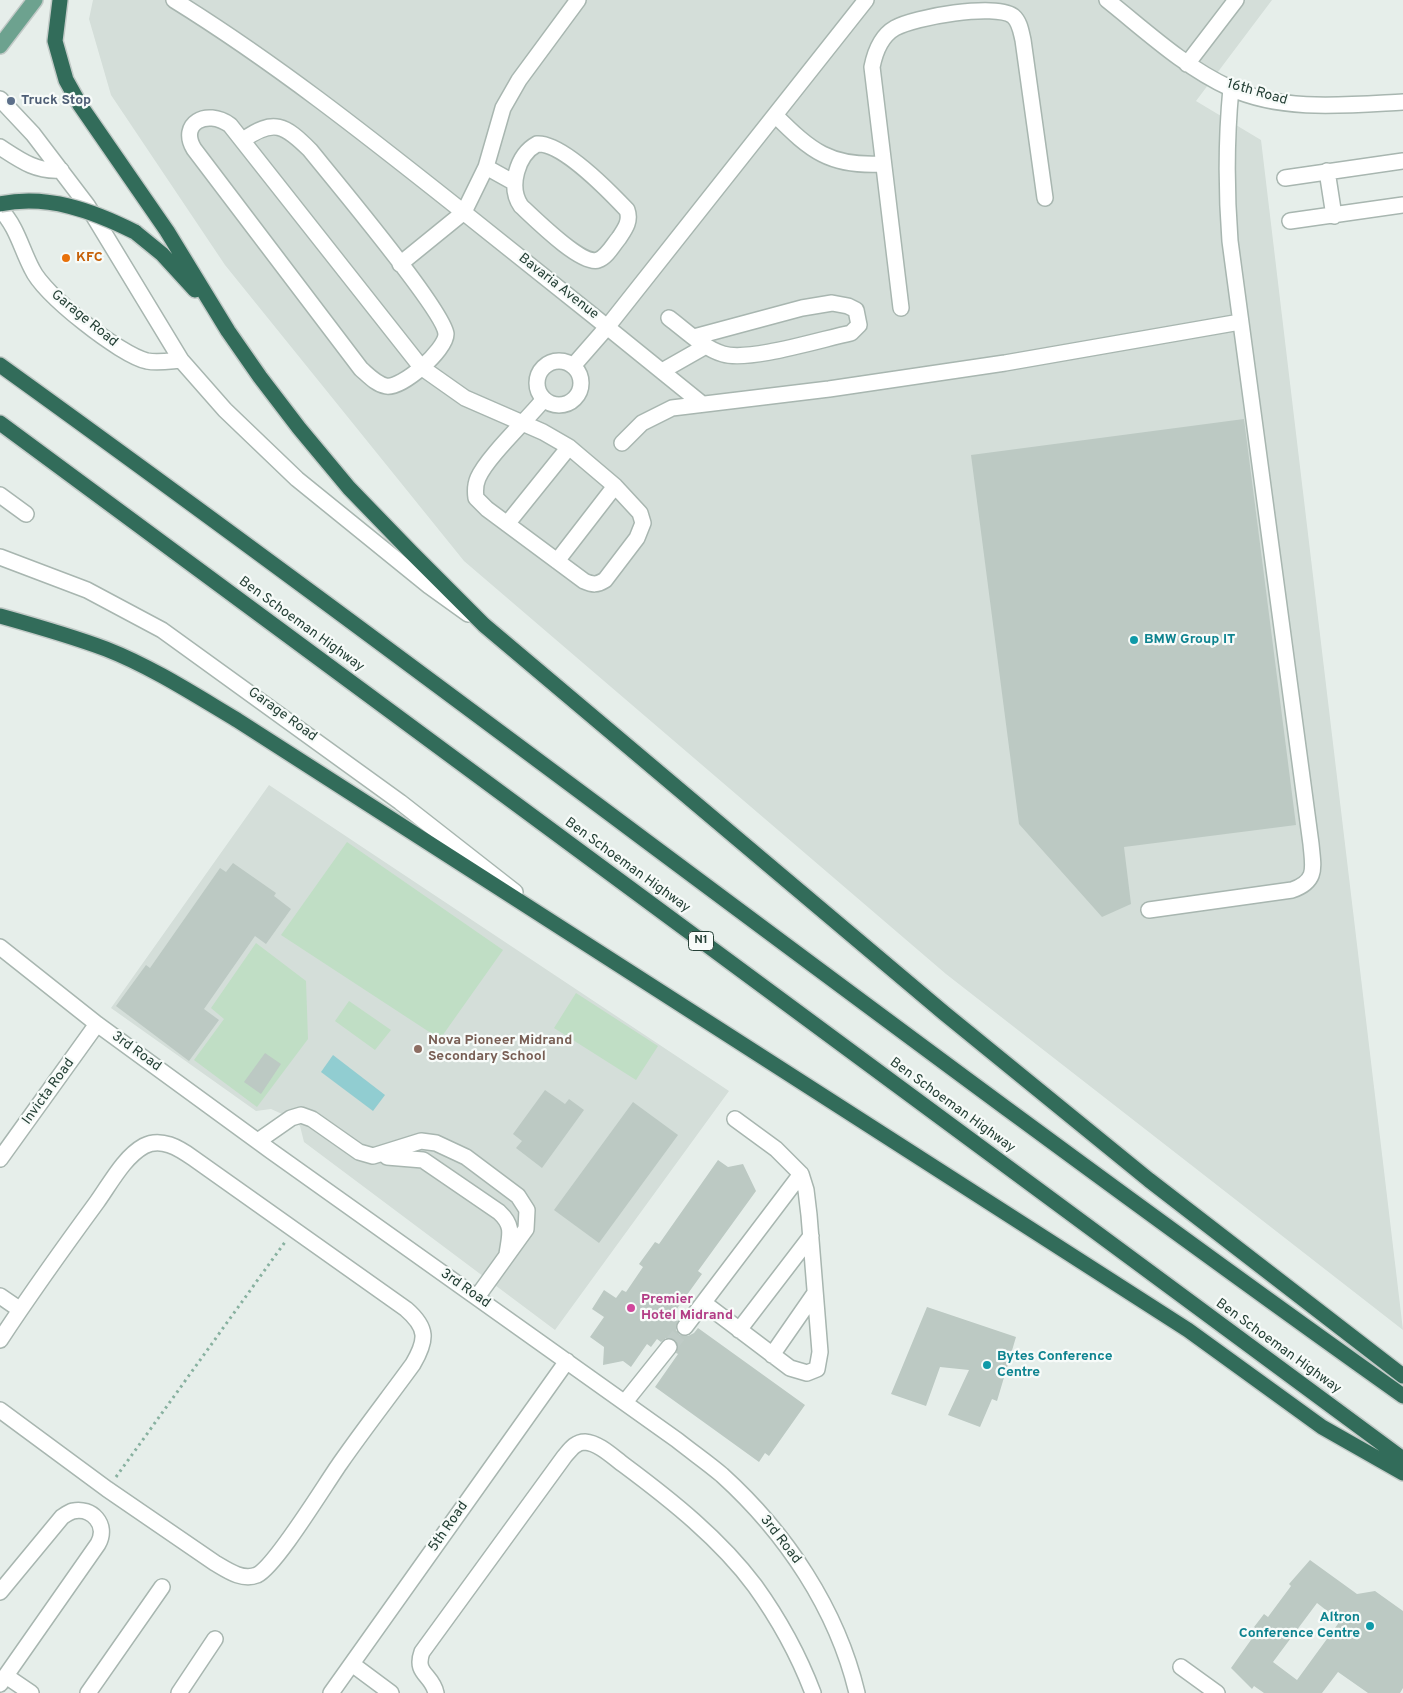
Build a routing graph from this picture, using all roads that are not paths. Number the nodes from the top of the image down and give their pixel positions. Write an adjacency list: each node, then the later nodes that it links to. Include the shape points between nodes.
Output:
1 (35, 0): 8 (main road)
2 (60, 0): 35 (highway, via 56,41 66,80 167,231)
3 (174, 0): 27 (street, Bavaria Avenue, via 274,64)
4 (578, 0): 18 (street, via 519,80 503,108)
5 (866, 0): 13 (street, Bavaria Avenue)
6 (1107, 0): 9 (street, 16th Road)
7 (1236, 0): 9 (street)
8 (0, 46)
9 (1187, 64): 10 (street, 16th Road)
10 (1231, 88): 12 (street, 16th Road, via 1264,98 1320,105); 33 (street, via 1226,196)
11 (0, 99): 19 (street)
12 (1403, 102)
13 (775, 115): 17 (street, via 800,140 826,156 860,166); 34 (street, Bavaria Avenue)
14 (243, 140): 30 (street, via 257,130 272,126 279,126 295,135); 40 (street); 40 (street, via 230,125 208,116 193,127 189,138 194,149 361,369 381,384 392,386)
15 (0, 147): 19 (street, via 31,166 48,171)
16 (1403, 161): 20 (street)
17 (883, 164): 23 (street, via 872,67 882,40 895,28 919,20 983,11 1004,12 1019,23); 31 (street)
18 (486, 167): 22 (street); 27 (street)
19 (61, 170): 37 (street, via 87,205)
20 (1327, 171): 21 (street); 28 (street)
21 (1285, 178)
22 (513, 182): 22 (street, via 515,198 521,206 574,252 591,261 605,256 629,220 627,210 618,201 565,154 547,145 537,144 527,151)
23 (1045, 198)
24 (0, 204): 35 (highway, bridge, via 30,201 60,204 100,215 135,232 162,254)
25 (1403, 206): 28 (street)
26 (0, 209): 37 (street, Garage Road, via 19,236 32,270 57,300 126,352 146,360)
27 (464, 212): 30 (street); 34 (street, Bavaria Avenue)
28 (1334, 216): 29 (street)
29 (1290, 221)
30 (400, 264): 40 (street, via 444,324 446,332 439,350)
31 (901, 308)
32 (669, 318): 36 (street)
33 (1240, 322): 43 (street, via 829,389); 56 (street, via 1311,844 1312,874 1304,886 1292,890)
34 (608, 326): 39 (street); 41 (street)
35 (228, 331): 55 (highway, via 299,428 349,488)
36 (700, 341): 36 (street, via 802,308 832,303 856,310 859,320 859,325 851,333 758,354 723,354); 41 (street)
37 (181, 360): 55 (street, via 225,410 297,479 428,586)
38 (0, 365): 79 (highway, via 239,538 1172,1232)
39 (573, 366): 42 (street, via 551,362 540,371 537,386); 42 (street, via 580,379 578,394 566,404)
40 (421, 367): 45 (street, via 465,398)
41 (662, 371): 43 (street)
42 (544, 400): 45 (street)
43 (701, 403): 46 (street, via 658,414 642,423)
44 (0, 423): 82 (highway, Ben Schoeman Highway / N1)
45 (524, 424): 47 (street); 51 (street, via 483,469 475,490 479,502)
46 (622, 442)
47 (569, 448): 48 (street); 51 (street)
48 (615, 486): 53 (street); 53 (street, via 640,513 643,523 637,538 610,573 599,584 592,585)
49 (0, 495): 50 (street)
50 (26, 514)
51 (507, 524): 53 (street)
52 (0, 557): 57 (street, Garage Road, via 87,590 162,630 416,813)
53 (557, 561)
54 (0, 616): 57 (highway, via 107,650 182,687)
55 (484, 625): 78 (highway, via 944,1013 1149,1180)
56 (1149, 910)
57 (538, 913): 83 (highway, via 1188,1330 1322,1427)
58 (0, 947): 59 (street, 3rd Road)
59 (97, 1024): 61 (street, 3rd Road); 63 (street, Invicta Road)
60 (735, 1119): 64 (street, via 776,1149)
61 (258, 1141): 62 (street, via 291,1118 301,1115 360,1152); 69 (street, 3rd Road)
62 (373, 1156): 66 (street, via 423,1160 499,1212 508,1221 510,1232); 66 (street, via 421,1141 436,1143 466,1157 518,1196 528,1210 526,1229)
63 (0, 1159)
64 (801, 1174): 65 (street); 70 (street)
65 (811, 1236): 67 (street); 73 (street)
66 (506, 1257): 69 (street)
67 (815, 1293): 76 (street); 76 (street, via 820,1352 817,1368 801,1372)
68 (0, 1296): 71 (street)
69 (478, 1297): 77 (street, 3rd Road)
70 (704, 1303): 72 (street); 73 (street)
71 (19, 1309): 74 (street); 81 (street, via 121,1169 144,1146 154,1143 173,1146 184,1152 406,1309 422,1326 423,1338 413,1364 274,1559 257,1575 234,1574 107,1490)
72 (685, 1327)
73 (739, 1330): 76 (street)
74 (0, 1340)
75 (669, 1347): 80 (street)
76 (772, 1355)
77 (567, 1361): 80 (street, 3rd Road); 87 (street, 5th Road)
78 (1403, 1376)
79 (1403, 1396)
80 (625, 1402): 97 (street, 3rd Road, via 722,1475 776,1534 823,1604 846,1656)
81 (0, 1410)
82 (1403, 1459)
83 (1403, 1474)
84 (162, 1587): 91 (street)
85 (0, 1592): 89 (street, via 62,1517 79,1511 96,1518 102,1525 98,1544)
86 (215, 1639): 92 (street)
87 (352, 1664): 93 (street, 5th Road); 94 (street)
88 (1180, 1667): 98 (street)
89 (3, 1680): 90 (street)
90 (30, 1693)
91 (88, 1693)
92 (179, 1693)
93 (331, 1693)
94 (390, 1693)
95 (436, 1693): 96 (street, via 434,1685 420,1668 422,1652 564,1457 573,1446 584,1442 597,1446 657,1490 719,1545 755,1586 786,1637)
96 (813, 1693)
97 (857, 1693)
98 (1217, 1693)

